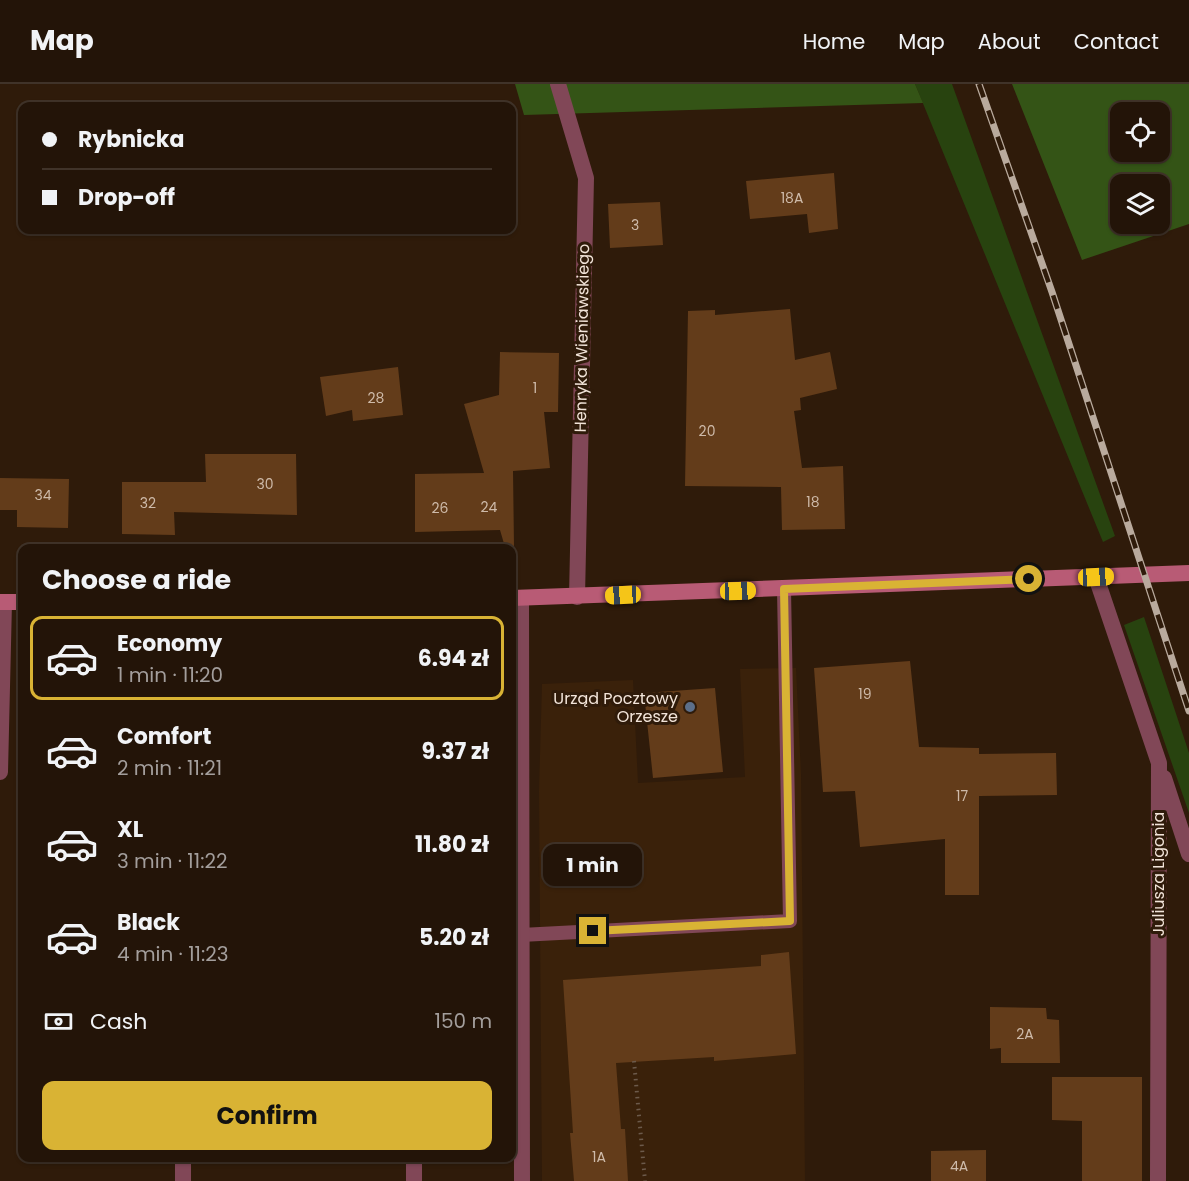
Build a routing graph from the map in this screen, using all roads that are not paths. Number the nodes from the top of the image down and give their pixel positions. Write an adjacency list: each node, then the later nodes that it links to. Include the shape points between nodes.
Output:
1 (558, 84): 5 (street, Henryka Wieniawskiego, via 586,178)
2 (1189, 573): 3 (main road)
3 (1096, 577): 4 (main road); 9 (street, Juliusza Ligonia)
4 (784, 589): 5 (main road); 12 (lane, via 790,921)
5 (577, 597): 6 (main road)
6 (516, 598): 12 (street)
7 (2, 602): 8 (main road); 10 (street)
8 (18, 602)
9 (1159, 763): 11 (street); 18 (street, Juliusza Ligonia)
10 (0, 772)
11 (1189, 854)
12 (521, 934): 17 (street)
13 (183, 1162): 15 (street)
14 (414, 1162): 16 (street)
15 (183, 1181)
16 (414, 1181)
17 (522, 1181)
18 (1158, 1181)

